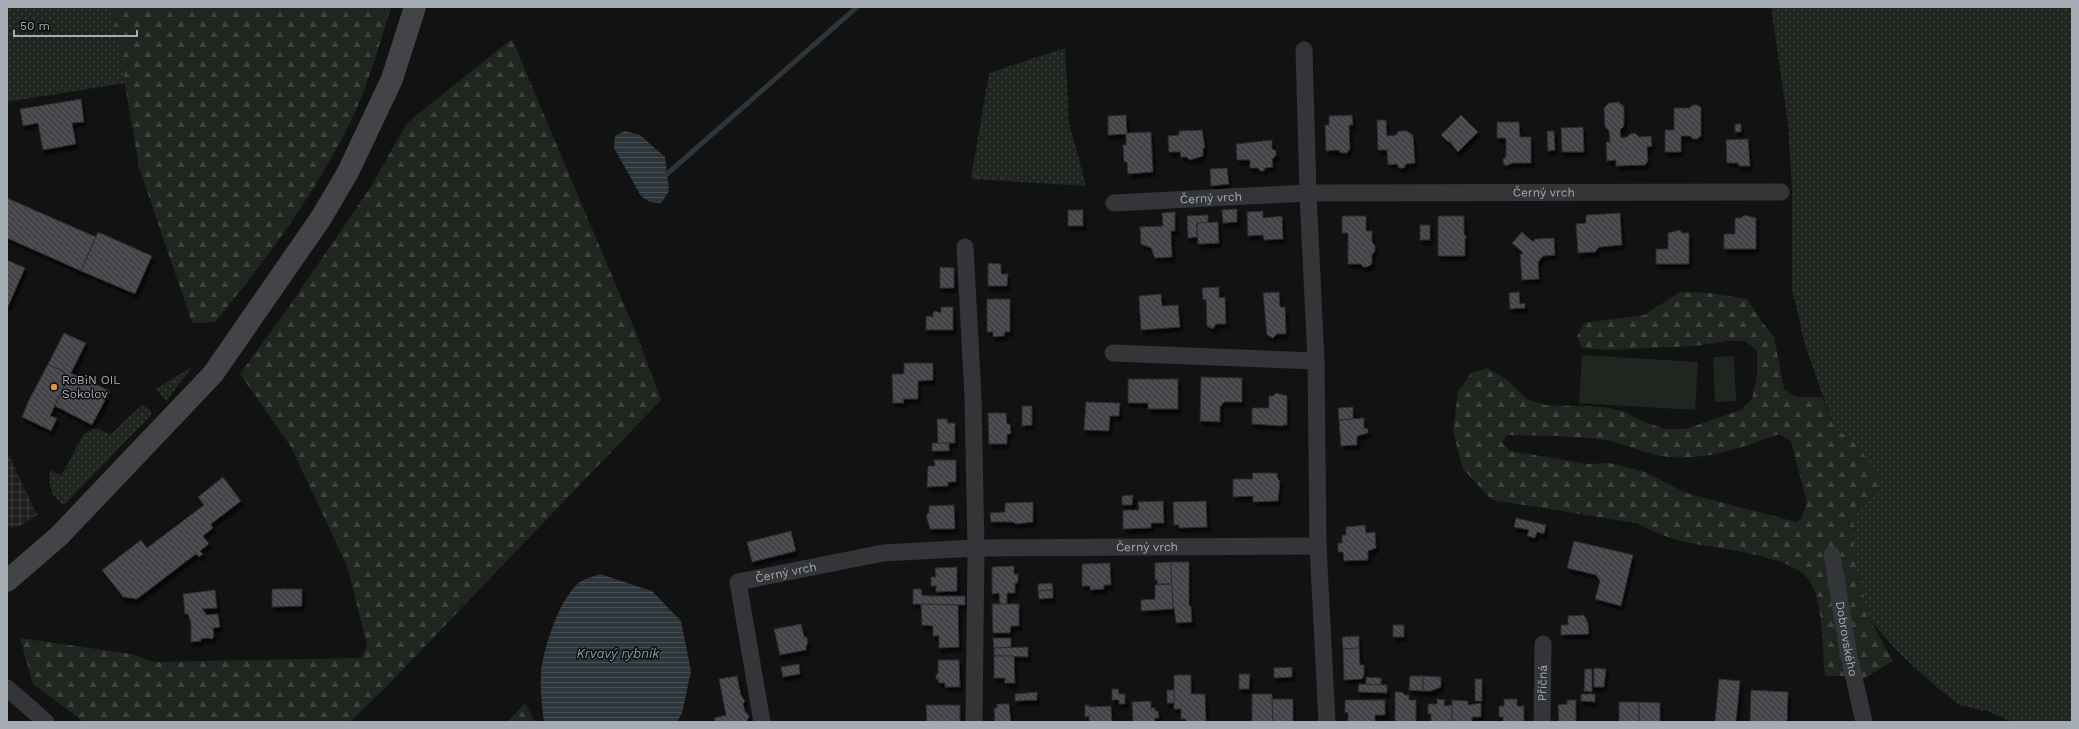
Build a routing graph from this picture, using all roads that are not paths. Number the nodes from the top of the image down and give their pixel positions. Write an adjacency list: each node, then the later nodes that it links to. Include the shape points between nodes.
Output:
1 (415, 7): 12 (main road, via 392,79 348,172 321,218 217,368 59,536)
2 (1304, 50): 4 (street)
3 (1781, 192): 4 (street, Černý vrch)
4 (1308, 193): 5 (street, Černý vrch); 8 (street)
5 (1114, 203)
6 (965, 247): 10 (street, via 973,397)
7 (1113, 353): 8 (street)
8 (1316, 361): 9 (street)
9 (1318, 546): 10 (street, Černý vrch); 18 (street)
10 (976, 548): 16 (street, Černý vrch, via 883,553 738,582); 17 (street)
11 (1832, 555): 20 (street, Dobrovského, via 1849,656)
12 (7, 580)
13 (1543, 644): 19 (street, Příčná)
14 (7, 688): 15 (street)
15 (46, 722)
16 (762, 722)
17 (974, 722)
18 (1327, 722)
19 (1542, 722)
20 (1864, 722)

